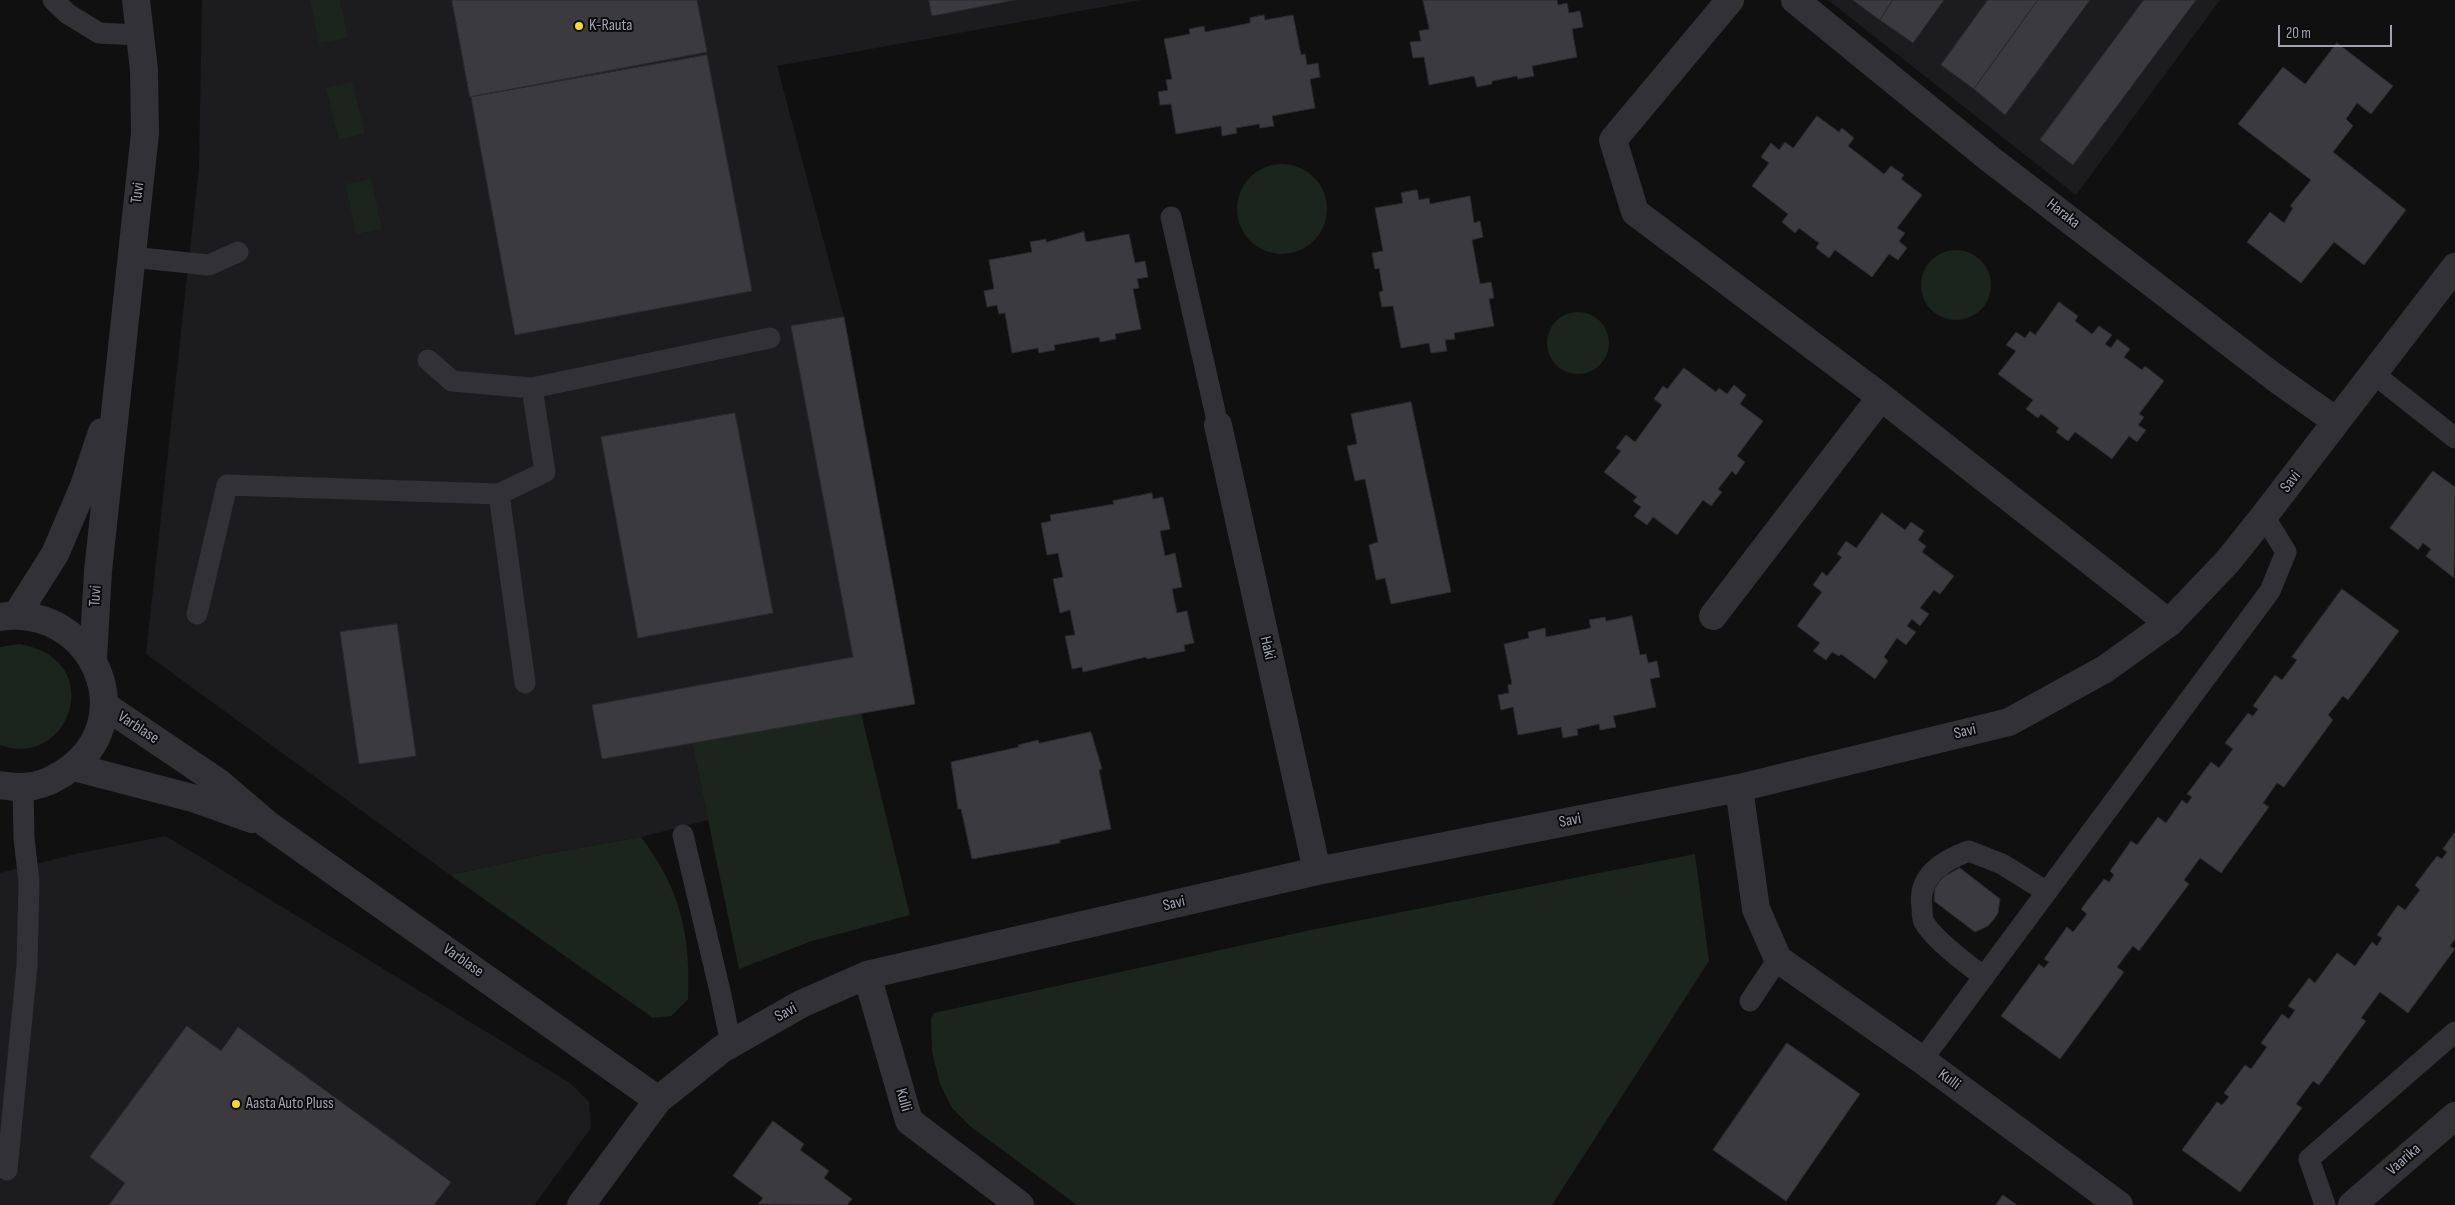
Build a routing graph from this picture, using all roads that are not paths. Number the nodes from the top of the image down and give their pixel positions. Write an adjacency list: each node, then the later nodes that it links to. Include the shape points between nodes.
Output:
1 (53, 0): 5 (lane, via 68,14 99,33)
2 (136, 0): 5 (street, Tuvi)
3 (1730, 0): 15 (street, via 1612,140 1635,212)
4 (1795, 0): 16 (street, Haraka, via 1990,159)
5 (139, 35): 8 (street, Tuvi, via 144,70 145,133)
6 (1171, 217): 17 (lane)
7 (238, 252): 8 (lane, via 209,265)
8 (131, 257): 13 (street, Tuvi)
9 (2455, 267): 12 (street, Savi)
10 (770, 338): 14 (lane)
11 (428, 360): 14 (lane, via 452,380)
12 (2374, 374): 16 (street, Savi); 18 (lane)
13 (118, 385): 22 (street, Tuvi, via 84,486 55,554); 25 (street, Tuvi, via 98,571)
14 (532, 388): 19 (lane, via 545,472)
15 (1881, 396): 23 (street); 24 (street)
16 (2336, 421): 20 (street, Savi)
17 (1218, 425): 33 (street, Haki)
18 (2455, 438)
19 (499, 494): 21 (lane, via 227,485); 26 (lane)
20 (2264, 516): 24 (street, Savi, via 2228,561); 34 (lane, via 2286,552 2270,591)
21 (197, 614)
22 (8, 616): 25 (street, via 40,617 60,626)
23 (1713, 616)
24 (2169, 623): 30 (street, Savi, via 2105,669 2009,722)
25 (93, 658): 27 (street, via 101,681)
26 (525, 683)
27 (104, 705): 28 (street, via 100,728); 31 (street, Varblase, via 218,782)
28 (74, 767): 29 (street, via 50,781); 31 (street, Varblase, via 196,799)
29 (12, 786): 44 (lane, via 24,838 29,882 27,966)
30 (1739, 788): 33 (street, Savi); 35 (street, via 1756,909)
31 (267, 824): 42 (street, Varblase)
32 (683, 835): 40 (lane)
33 (1317, 871): 36 (street, Savi)
34 (2047, 892): 37 (lane); 37 (lane, via 2002,864 1969,851 1949,858 1930,872 1920,898 1924,922 1948,948)
35 (1778, 959): 38 (lane); 41 (street, Kulli)
36 (867, 975): 40 (street, Savi, via 801,1004); 46 (street, Kulli, via 909,1121)
37 (1984, 977): 41 (lane)
38 (1750, 1001)
39 (2455, 1032): 48 (lane, via 2308,1160)
40 (730, 1044): 42 (street, Savi)
41 (1922, 1060): 47 (street, Kulli)
42 (658, 1100): 45 (street, Savi)
43 (2455, 1116): 49 (street, Vaarika)
44 (6, 1170)
45 (581, 1205)
46 (1020, 1205)
47 (2119, 1205)
48 (2326, 1205)
49 (2352, 1205)

